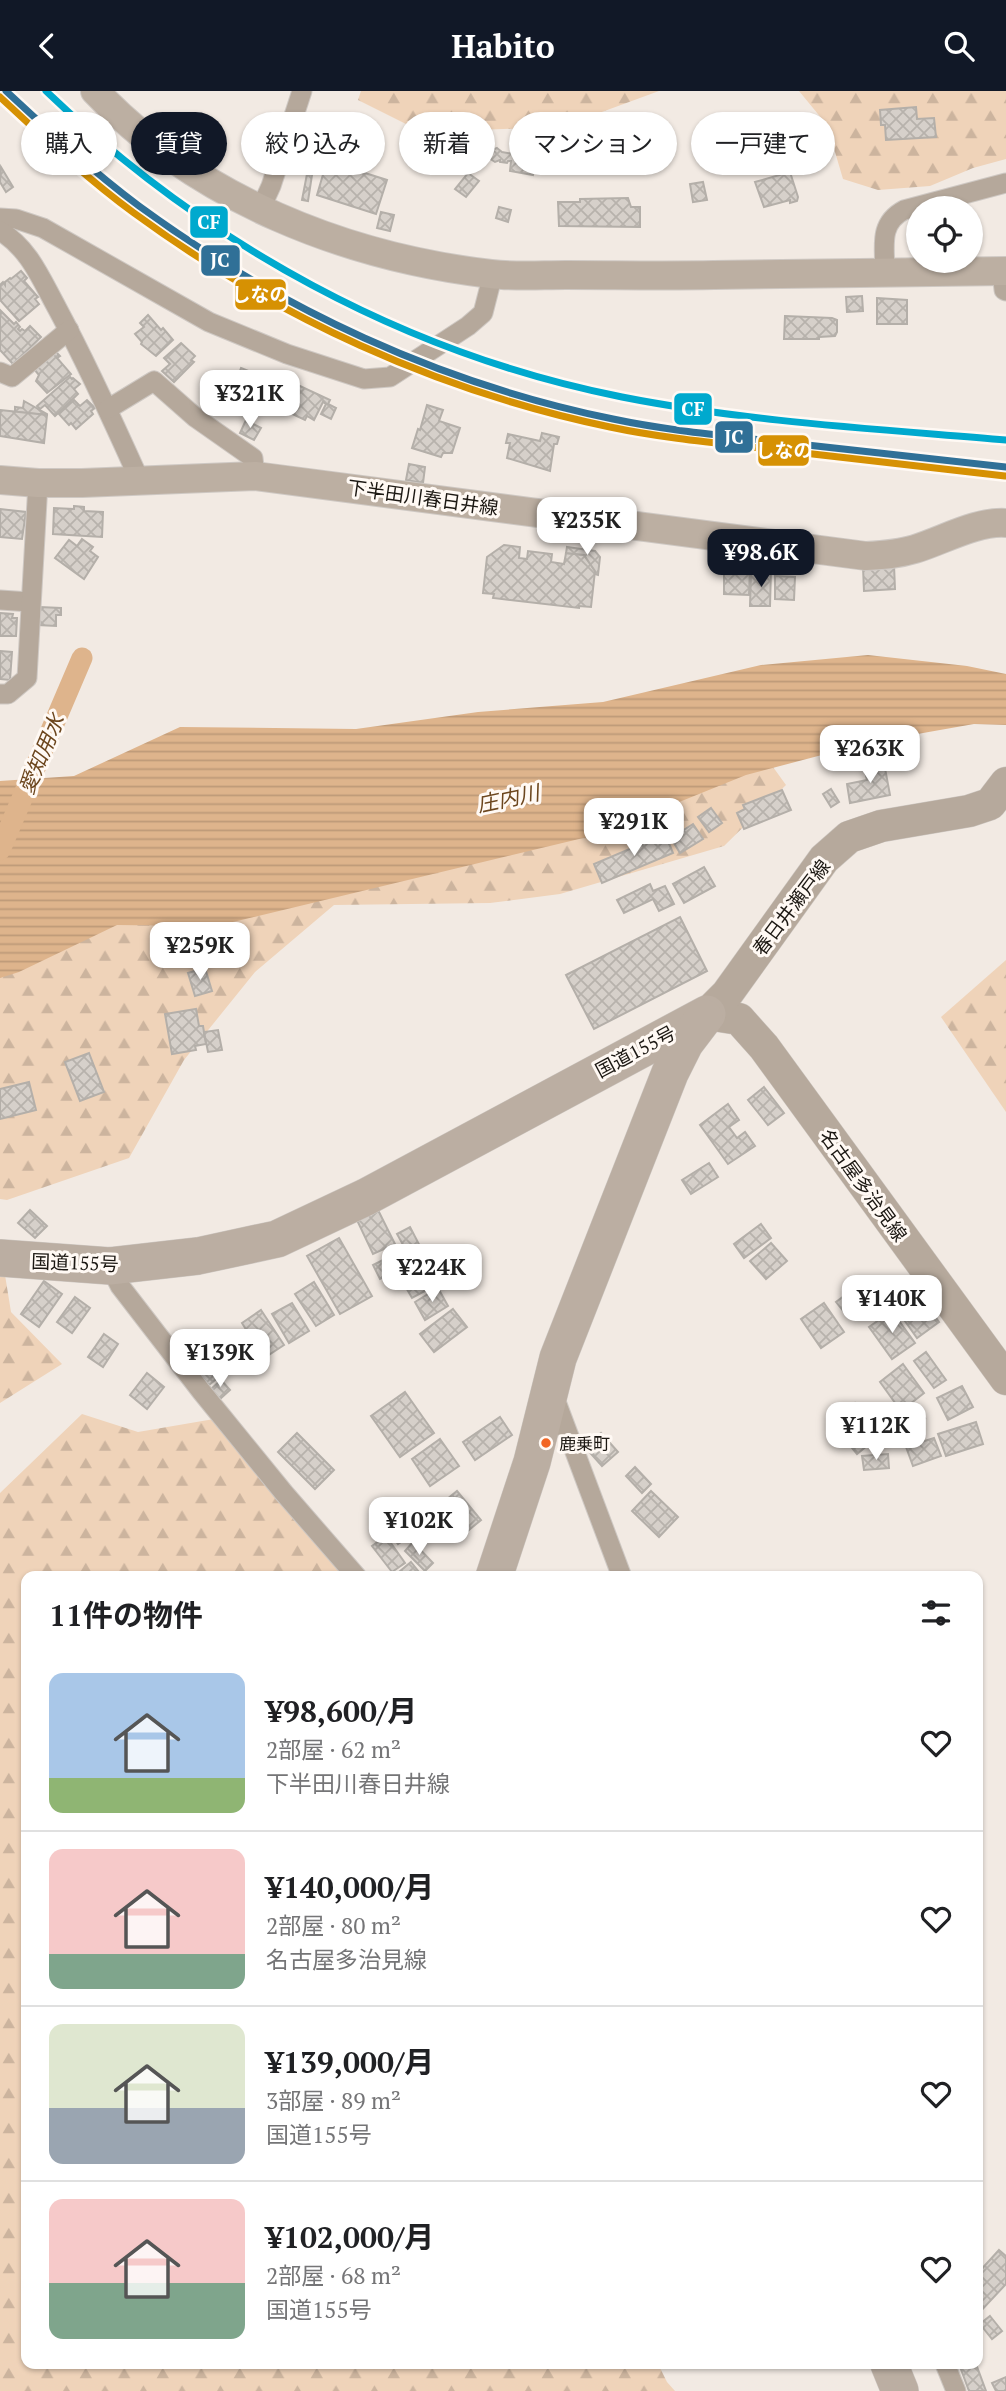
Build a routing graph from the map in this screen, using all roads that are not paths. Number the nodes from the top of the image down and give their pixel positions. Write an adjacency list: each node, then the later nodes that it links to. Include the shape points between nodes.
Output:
1 (95, 91): 4 (main road, via 157,147 196,175)
2 (302, 91): 4 (street)
3 (1006, 183): 7 (street, via 895,215 887,223)
4 (260, 210): 8 (main road, via 384,253)
5 (0, 218): 8 (street, via 43,228 209,322 364,379 390,377 468,326 483,313)
6 (0, 230): 10 (street, via 27,254)
7 (885, 273): 8 (main road); 9 (main road)
8 (493, 274)
9 (1005, 278)
10 (69, 330): 11 (street, via 12,377); 12 (street)
11 (0, 372)
12 (108, 409): 13 (street, via 154,381 253,458); 14 (street)
13 (255, 476): 14 (main road, 下半田川春日井線); 17 (main road, 下半田川春日井線, via 866,556 903,552 992,522)
14 (138, 479): 16 (main road, 下半田川春日井線)
15 (0, 480): 16 (main road, 下半田川春日井線)
16 (38, 483): 19 (street)
17 (1006, 523)
18 (0, 600): 19 (street)
19 (30, 601): 20 (street, via 27,678 8,694)
20 (0, 694)
21 (1006, 783): 22 (main road, 春日井瀬戸線, via 990,803 969,811 881,826 849,837 824,859 727,994)
22 (707, 1014): 24 (highway, 国道155号, via 366,1198 277,1239 198,1256); 25 (main road, 名古屋多治見線, via 739,1019 764,1047); 26 (highway, 国道155号, via 670,1073)
23 (0, 1258): 24 (highway, 国道155号)
24 (110, 1266): 27 (street, via 120,1286 201,1391)
25 (1006, 1379)
26 (550, 1387): 28 (highway, 国道155号, via 532,1462); 29 (street)
27 (352, 1571)
28 (496, 1571)
29 (620, 1571)
30 (891, 2369): 32 (highway)
31 (947, 2369): 33 (street)
32 (900, 2391)
33 (956, 2391)

